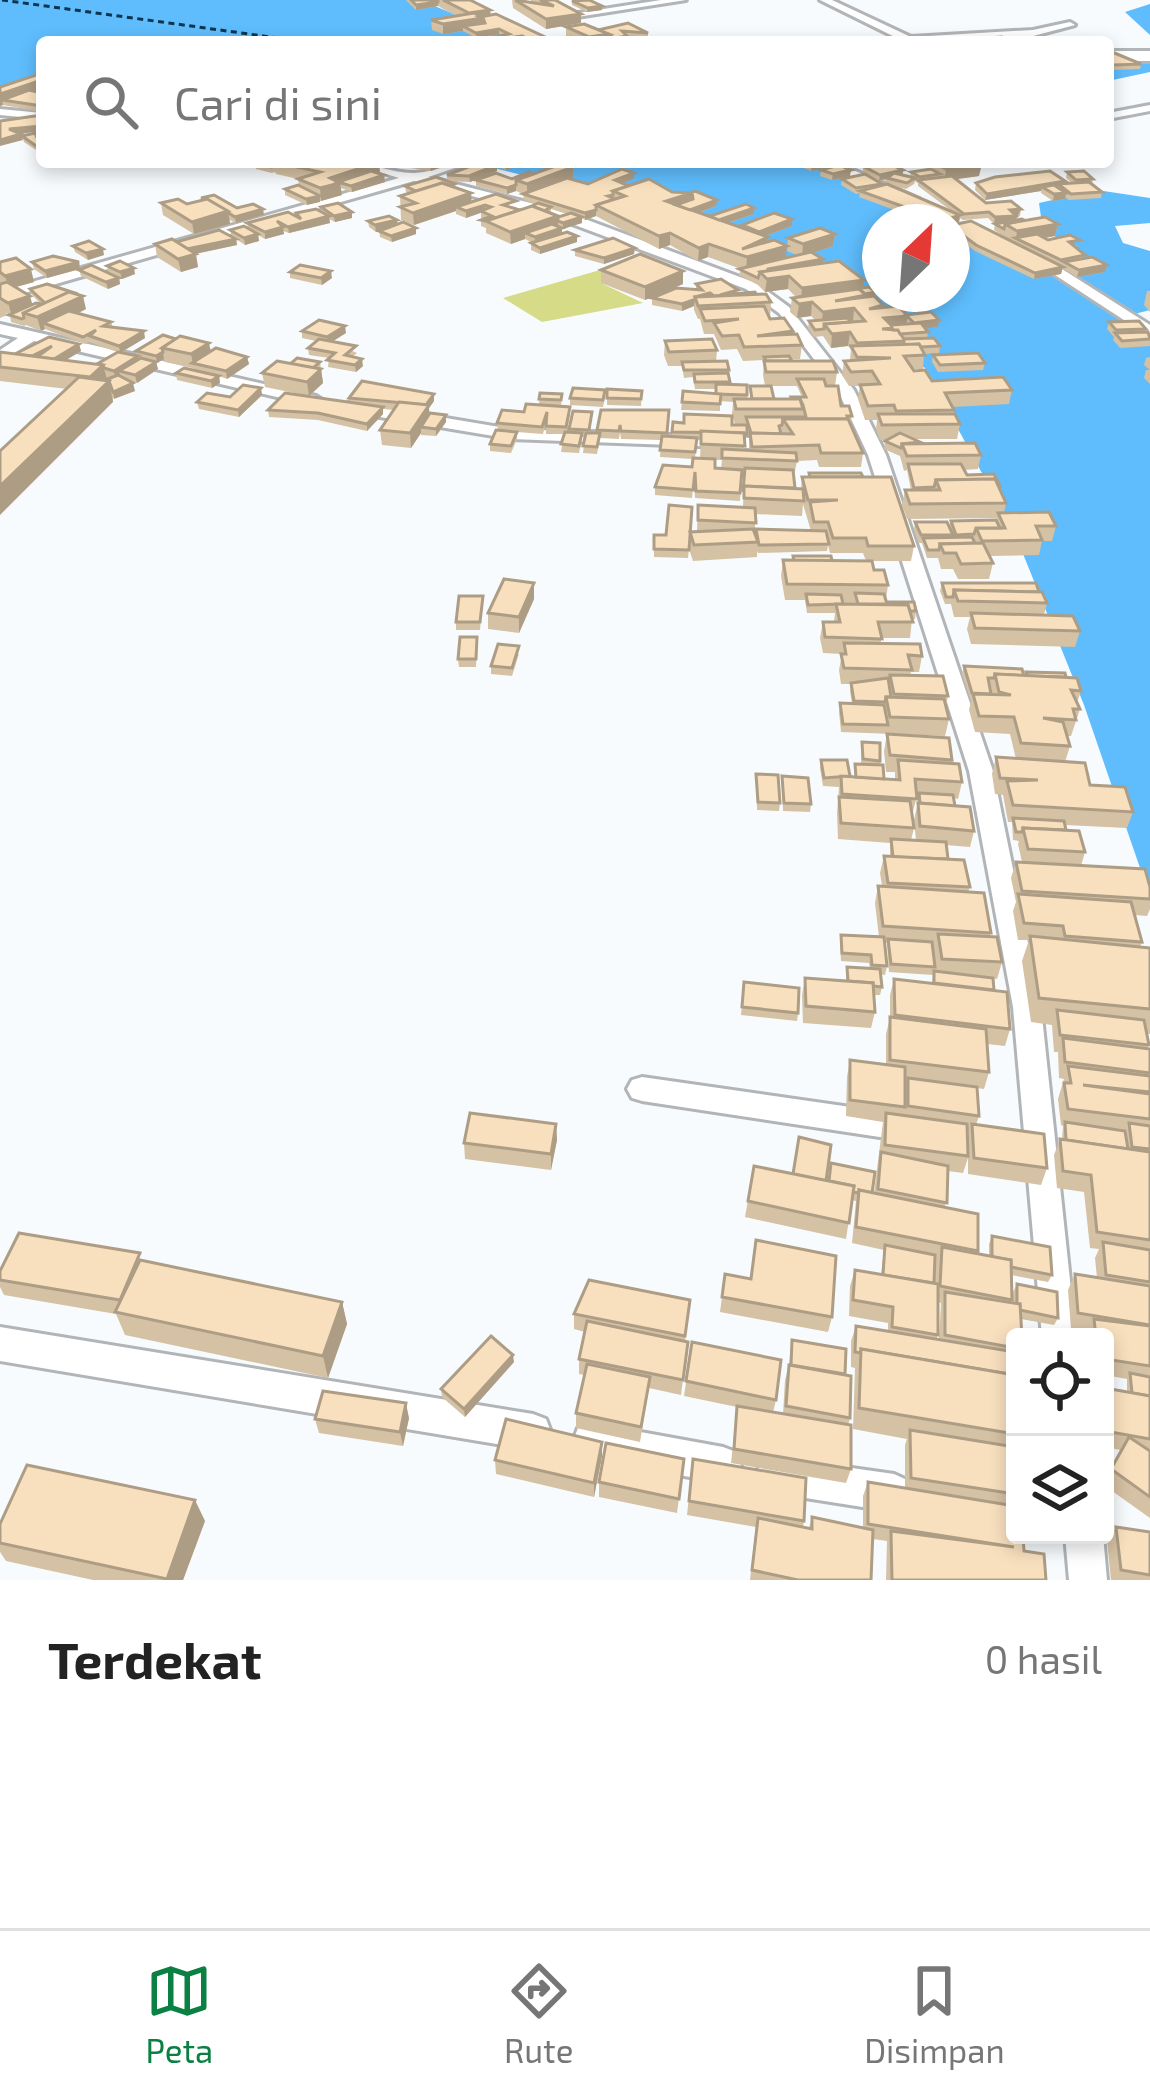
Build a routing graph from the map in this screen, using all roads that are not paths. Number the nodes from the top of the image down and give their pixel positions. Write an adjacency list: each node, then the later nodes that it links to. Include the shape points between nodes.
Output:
1 (681, 0): 3 (street)
2 (825, 0): 5 (street)
3 (577, 14)
4 (1070, 26): 6 (street)
5 (901, 36)
6 (988, 36)
7 (1114, 56): 8 (street)
8 (1150, 56)
9 (1150, 108): 12 (street)
10 (0, 112): 11 (street)
11 (36, 115)
12 (1114, 115)
13 (36, 129): 14 (street)
14 (21, 133)
15 (386, 168): 18 (street)
16 (451, 168): 18 (street)
17 (838, 168): 19 (street)
18 (429, 176): 21 (street); 29 (street, via 561,214 773,298 837,376 981,771 1027,1007 1032,1147)
19 (922, 203)
20 (1018, 248): 22 (street)
21 (0, 296)
22 (1144, 325)
23 (0, 328): 24 (street)
24 (31, 336): 25 (street); 26 (street, via 296,398 511,434)
25 (0, 357)
26 (790, 444)
27 (642, 1089): 28 (street)
28 (950, 1134)
29 (1058, 1328)
30 (0, 1344): 31 (street)
31 (927, 1498)
32 (1085, 1544): 33 (street)
33 (1088, 1580)

